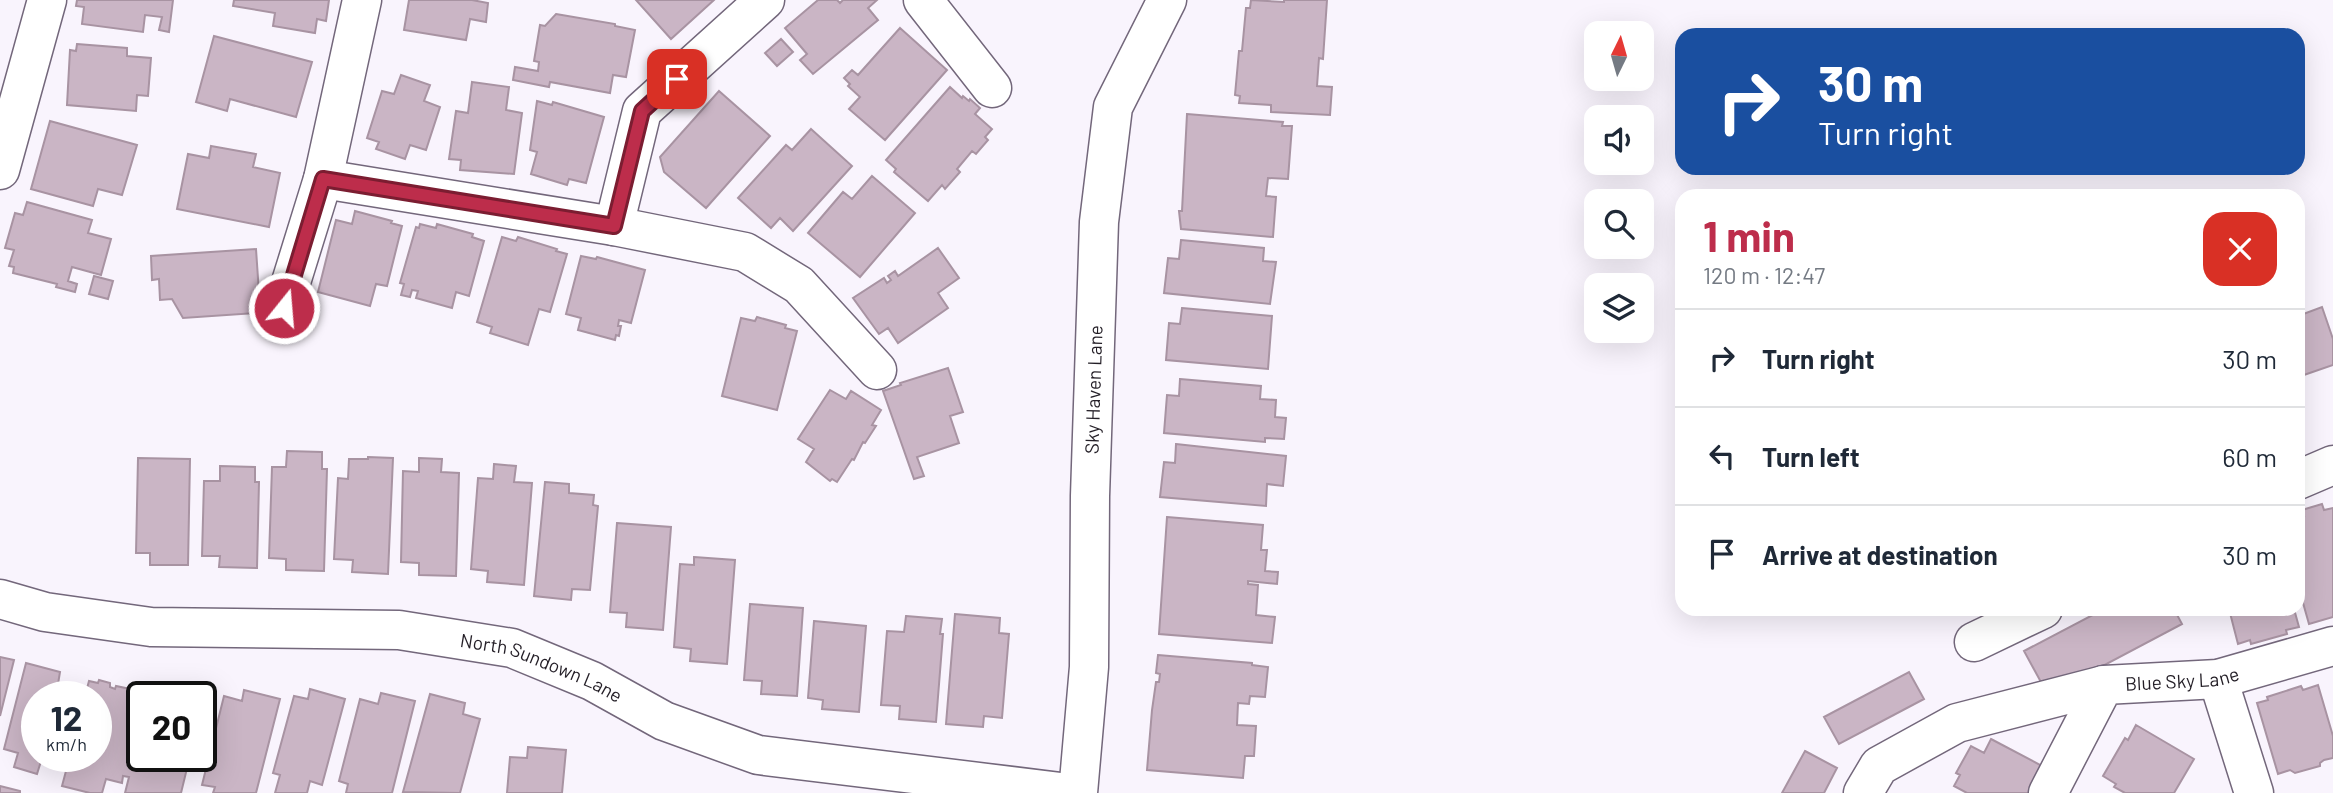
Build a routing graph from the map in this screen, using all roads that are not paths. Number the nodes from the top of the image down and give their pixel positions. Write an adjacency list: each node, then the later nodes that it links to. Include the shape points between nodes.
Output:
1 (47, 0): 7 (street)
2 (362, 0): 8 (street)
3 (765, 0): 9 (street, via 642,111)
4 (923, 0): 6 (street)
5 (1167, 0): 21 (street, Sky Haven Lane, via 1113,107 1101,209 1089,667)
6 (992, 89)
7 (0, 170)
8 (323, 179): 9 (street); 10 (street)
9 (614, 226): 11 (street, via 744,252 799,285)
10 (284, 308)
11 (877, 370)
12 (2333, 465): 13 (street)
13 (2305, 477)
14 (0, 599): 20 (street, North Sundown Lane, via 45,612 151,627 399,630 512,648 592,681 664,722 758,755)
15 (2029, 616): 16 (street)
16 (1975, 642)
17 (2333, 646): 18 (street, Blue Sky Lane)
18 (2218, 679): 19 (street, Blue Sky Lane); 24 (street)
19 (2104, 685): 22 (street, via 1957,723 1879,766); 23 (street, Blue Sky Lane)
20 (1069, 793)
21 (1078, 793)
22 (1863, 793)
23 (2048, 793)
24 (2255, 793)

